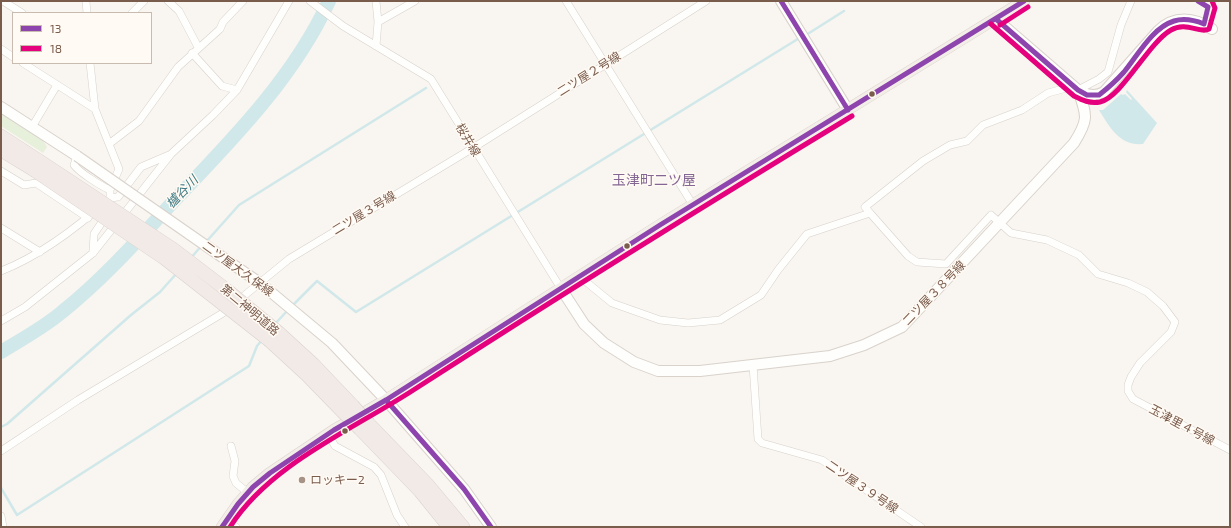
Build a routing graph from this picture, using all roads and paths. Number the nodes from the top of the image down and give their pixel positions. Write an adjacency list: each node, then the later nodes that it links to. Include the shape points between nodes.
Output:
1 (3, 1): 15 (street)
2 (86, 1): 16 (street)
3 (144, 1): 17 (street)
4 (168, 1): 22 (street, via 179,11)
5 (243, 1): 22 (street, via 223,22 220,29)
6 (289, 1): 31 (street)
7 (310, 1): 21 (street, 桜井線)
8 (376, 1): 19 (street)
9 (415, 1): 19 (street)
10 (566, 1): 28 (street)
11 (706, 1): 28 (street, 二ツ屋２号線)
12 (781, 1): 34 (street)
13 (1024, 1): 18 (main road)
14 (1131, 1): 30 (street, via 1108,72 1099,79)
15 (20, 12)
16 (87, 12)
17 (133, 12)
18 (996, 19): 30 (street); 34 (main road)
19 (378, 22): 21 (street)
20 (1212, 29): 30 (street, via 1186,18 1163,26 1104,92 1099,95 1087,95)
21 (376, 46): 38 (street, 桜井線, via 431,79)
22 (198, 47): 24 (street)
23 (1, 49): 25 (street)
24 (192, 53): 31 (street, via 222,86); 37 (street, via 178,67 139,121)
25 (12, 56)
26 (25, 64): 29 (street)
27 (90, 64): 33 (street)
28 (605, 64): 38 (street, 二ツ屋２号線); 46 (street)
29 (57, 85): 33 (street); 35 (street)
30 (1076, 88): 47 (street, via 1048,93 1022,110 983,125 967,141 950,145 923,161 869,202 865,207); 49 (street, 二ツ屋３８号線, via 1085,111 1084,126 1074,143)
31 (237, 90): 40 (street)
32 (1, 107): 35 (street, 二ツ屋大久保線)
33 (95, 109): 37 (street)
34 (848, 110): 46 (main road)
35 (32, 127): 41 (street, 二ツ屋大久保線)
36 (1, 136): 42 (highway, 第二神明道路)
37 (109, 144): 44 (street, via 119,169)
38 (472, 148): 55 (street, 二ツ屋３号線, via 289,259); 56 (street, 桜井線)
39 (1, 150): 42 (highway, 第二神明道路)
40 (171, 154): 45 (street, via 141,167); 52 (street)
41 (77, 156): 44 (street, via 74,165 78,170); 55 (street, 二ツ屋大久保線, bridge)
42 (36, 165): 60 (highway, 第二神明道路, bridge, via 274,337 308,375)
43 (1, 171): 48 (street, via 24,185 36,183)
44 (110, 190): 45 (street)
45 (114, 198): 48 (street); 52 (street, via 94,234)
46 (693, 205): 54 (main road)
47 (870, 213): 49 (street, via 908,256 917,262 932,264 946,264 991,215); 54 (street, via 807,234 761,295 720,320 688,323 660,320 612,303)
48 (88, 218): 51 (street)
49 (1000, 224): 58 (street, 二ツ屋３８号線, via 902,327 864,346 830,356); 63 (street, 玉津里４号線, via 1011,233 1047,240 1079,254 1098,274 1147,292 1164,306 1175,322 1171,332 1140,363 1131,377 1128,391 1133,399)
50 (1, 228): 51 (street)
51 (40, 252): 53 (street, via 22,263)
52 (93, 253): 57 (street, via 25,307)
53 (1, 271)
54 (579, 276): 56 (main road)
55 (260, 284): 59 (street, 二ツ屋大久保線, via 332,343); 64 (street, 二ツ屋３号線, via 224,313 78,400)
56 (560, 287): 58 (street, 二ツ屋３８号線, via 584,324 604,343 634,362 658,371 700,371); 59 (main road)
57 (1, 321)
58 (753, 365): 74 (street, 二ツ屋３９号線, via 758,439 762,443 822,460)
59 (386, 400): 61 (main road); 73 (street, 二ツ屋大久保線, via 464,489)
60 (365, 426): 71 (highway, 第二神明道路); 72 (highway, 第二神明道路, via 427,484)
61 (328, 434): 65 (main road, via 270,473); 70 (street, via 335,446 374,467 381,476 397,515)
62 (231, 446): 65 (street, via 235,461 233,476 236,483)
63 (1230, 450)
64 (1, 451)
65 (248, 492): 67 (main road)
66 (1, 516): 68 (street)
67 (224, 523): 69 (street)
68 (3, 527)
69 (236, 527)
70 (405, 527)
71 (450, 527)
72 (463, 527)
73 (491, 527)
74 (920, 527)

